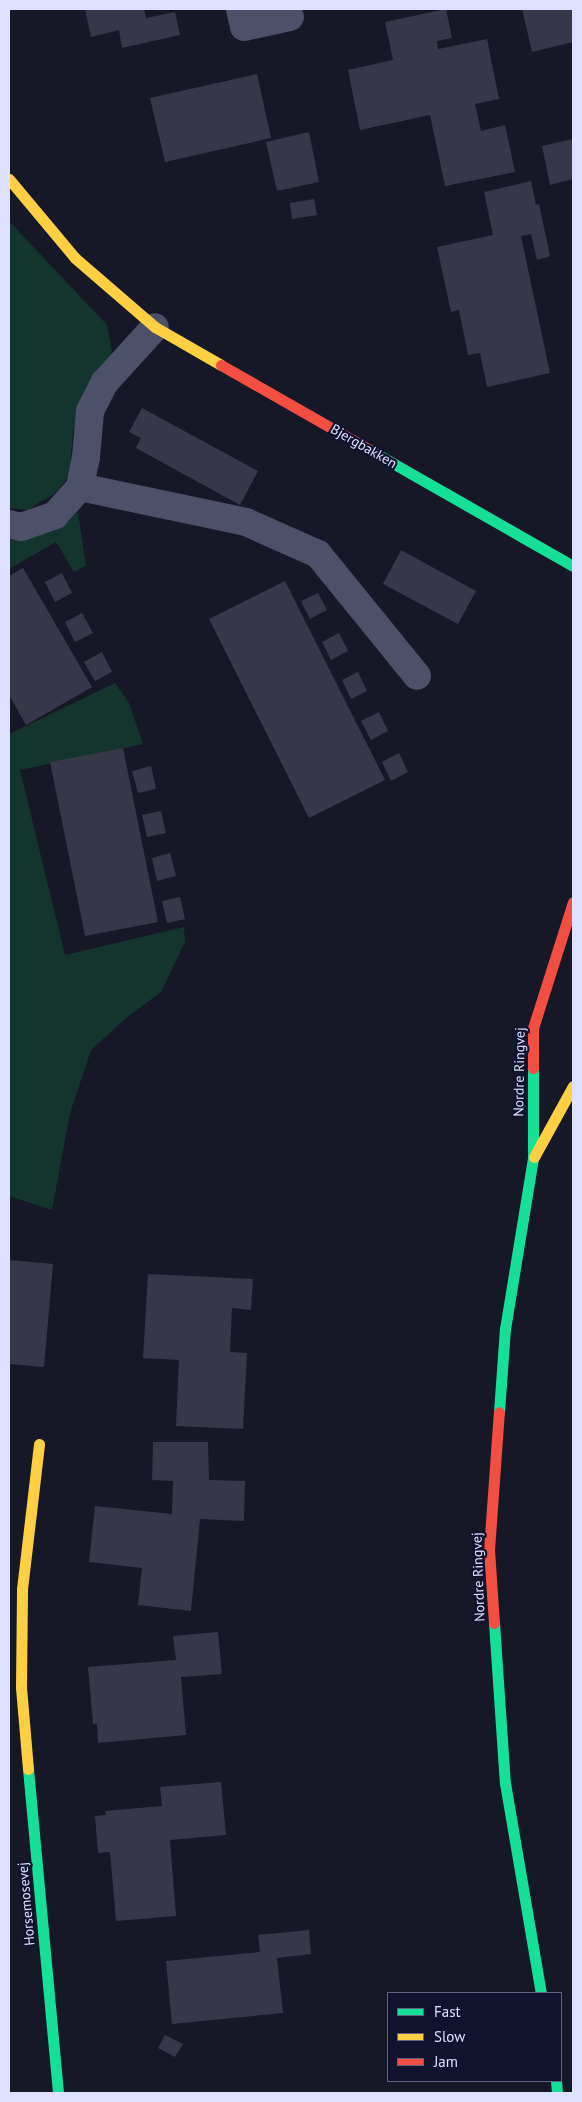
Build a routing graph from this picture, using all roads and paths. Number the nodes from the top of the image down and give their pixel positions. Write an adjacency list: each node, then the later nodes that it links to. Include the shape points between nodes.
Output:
1 (240, 9): 2 (street, via 244,27)
2 (290, 17)
3 (9, 179): 4 (street, Bjergbakken, via 75,258)
4 (155, 327): 5 (street, via 105,382 90,411); 7 (street, Bjergbakken)
5 (80, 487): 6 (street, via 55,515 21,527); 8 (street, via 246,522 318,554)
6 (9, 524)
7 (573, 566)
8 (417, 676)
9 (573, 902): 11 (street, Nordre Ringvej, via 533,1028)
10 (573, 1086): 11 (street, Nordre Ringvej)
11 (533, 1158): 13 (street, Nordre Ringvej, via 505,1329 489,1550 506,1783)
12 (39, 1444): 14 (street, Horsemosevej, via 22,1589 21,1687)
13 (541, 1992)
14 (58, 2093)

